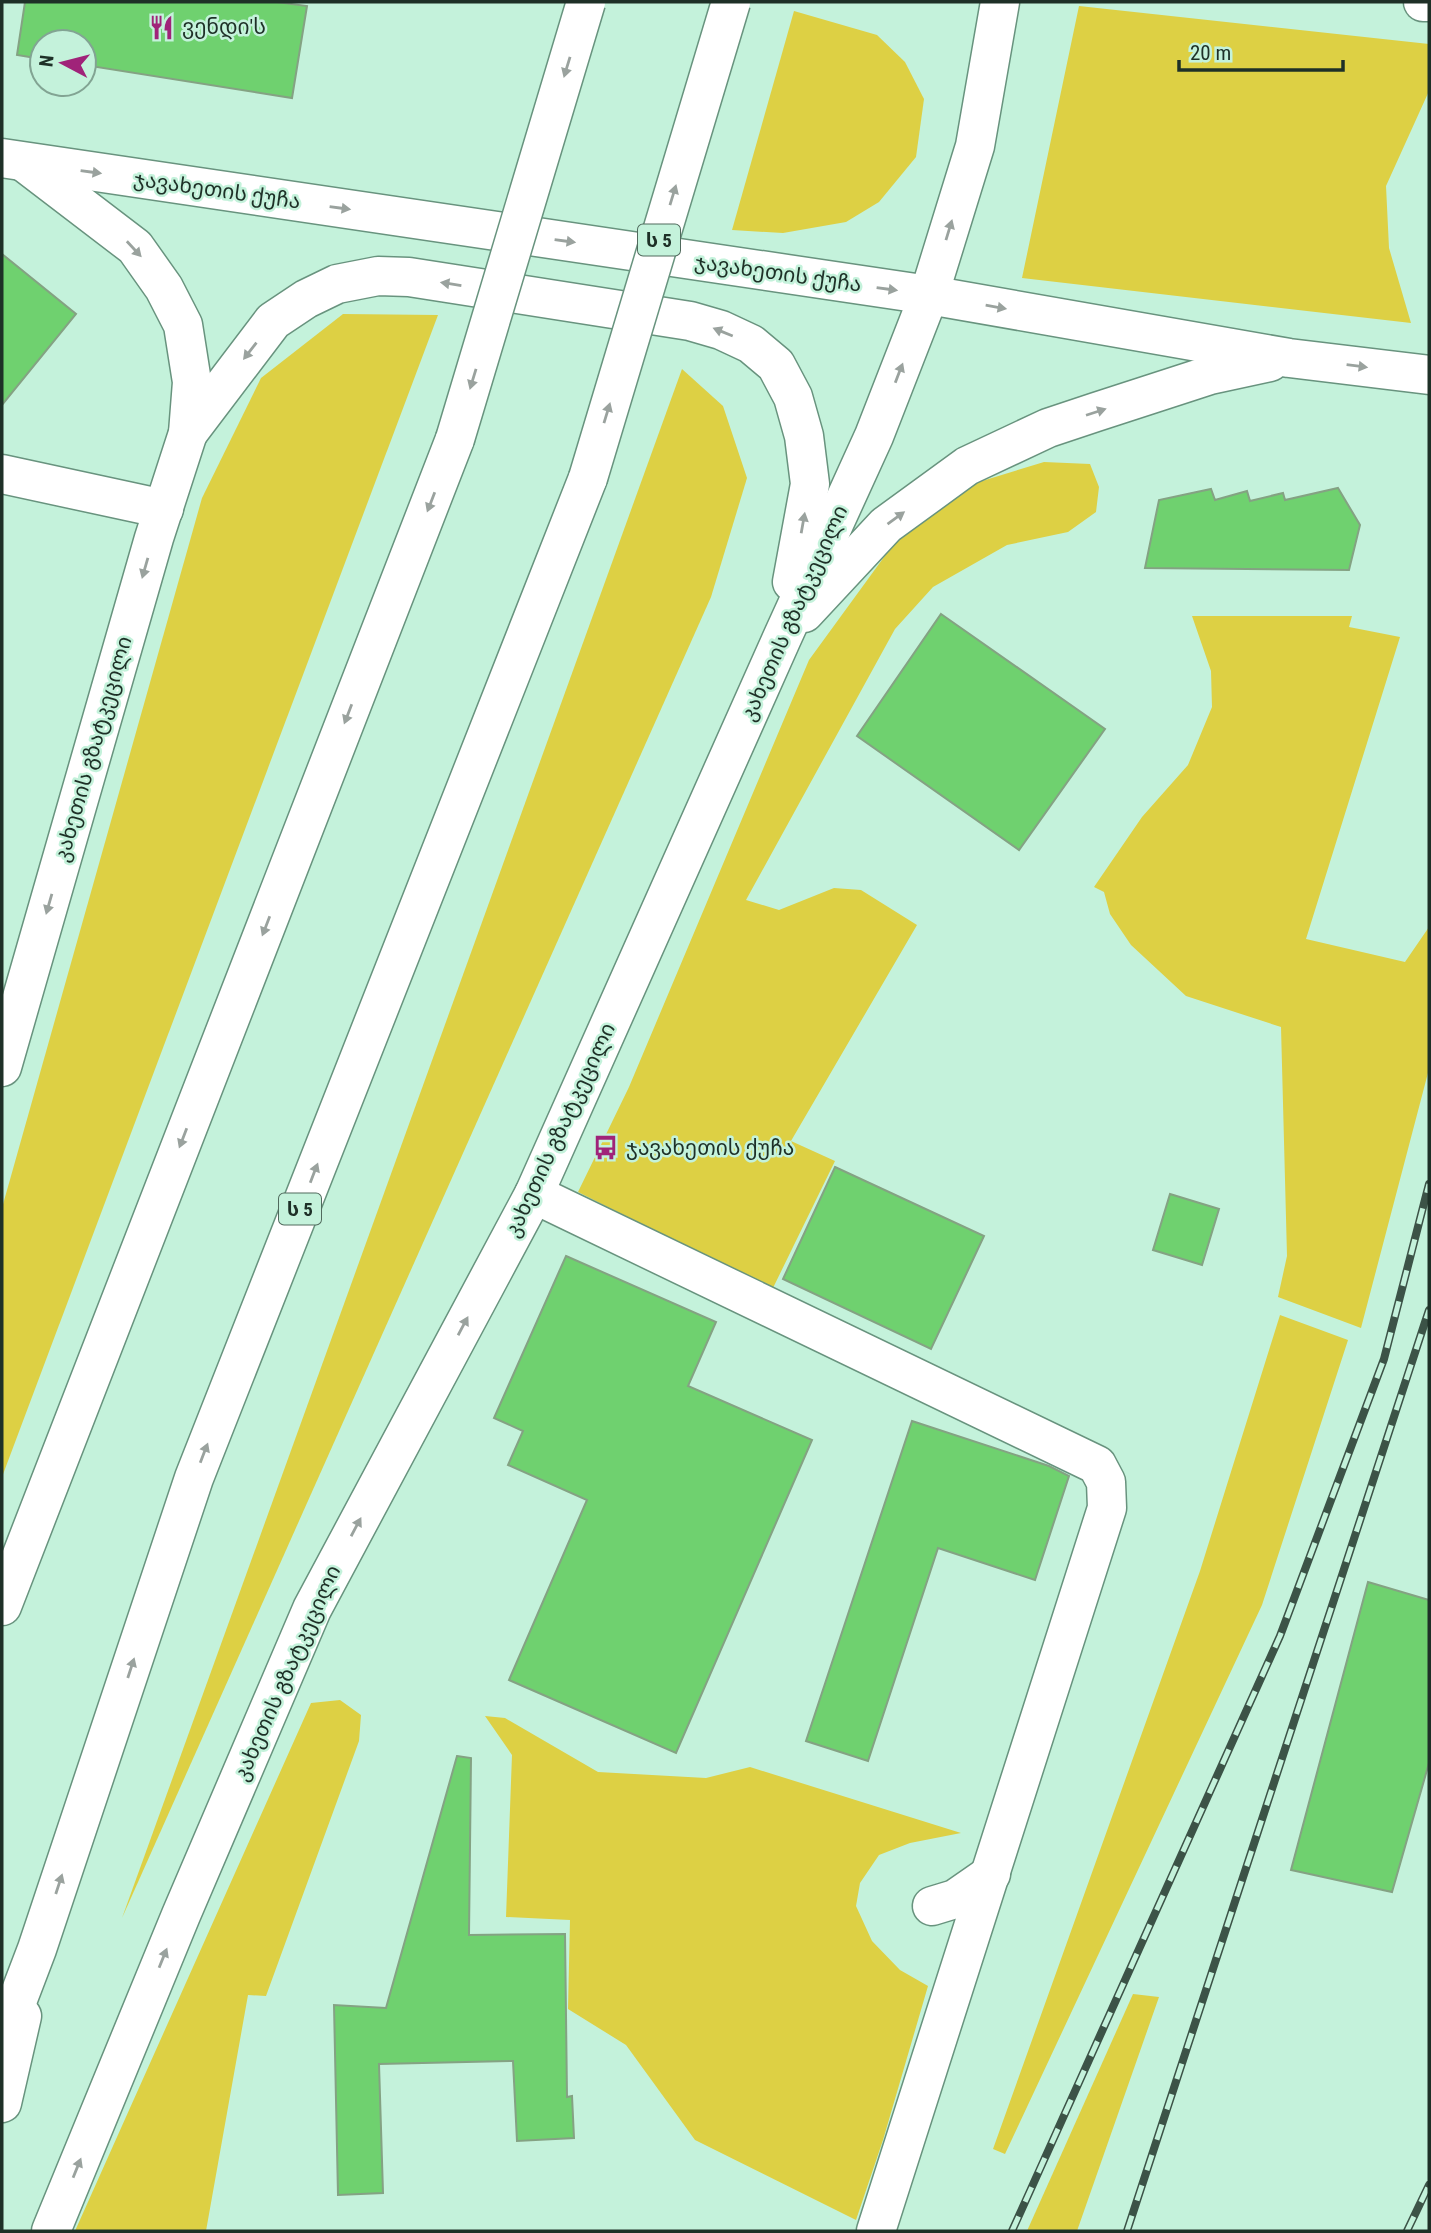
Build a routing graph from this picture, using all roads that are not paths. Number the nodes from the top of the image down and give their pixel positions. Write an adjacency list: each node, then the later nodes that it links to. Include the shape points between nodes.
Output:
1 (586, 2): 16 (main road, one-way to 16, bridge, via 455,439)
2 (731, 2): 19 (main road, ს 5, one-way to 2, bridge, via 194,1478 588,478)
3 (999, 2): 7 (main road, კახეთის გზატკეცილი, one-way to 3, via 975,146)
4 (1423, 2): 5 (main road)
5 (1429, 2)
6 (12, 160): 7 (main road, ჯავახეთის ქუჩა, one-way to 7); 10 (main road, one-way to 10, via 135,247 164,288 183,326 192,382)
7 (929, 295): 8 (main road, ჯავახეთის ქუჩა, one-way to 8); 13 (main road, კახეთის გზატკეცილი, one-way to 7, via 874,436)
8 (1289, 358): 9 (main road, ჯავახეთის ქუჩა, one-way to 9); 13 (main road, one-way to 8, via 886,525 967,466 1048,428 1210,375)
9 (1429, 375)
10 (188, 433): 12 (main road, კახეთის გზატკეცილი); 13 (main road, one-way to 10, via 810,484 804,436 793,397 776,365 751,344 720,330 690,321 378,276 337,284 273,321)
11 (2, 474): 12 (main road)
12 (164, 509): 14 (main road, კახეთის გზატკეცილი, one-way to 14)
13 (782, 638): 15 (main road, კახეთის გზატკეცილი)
14 (2, 1068)
15 (534, 1195): 17 (main road, via 1097,1465 1107,1482 1107,1508); 22 (main road, კახეთის გზატკეცილი, one-way to 15, via 312,1609)
16 (2, 1606)
17 (991, 1874): 18 (main road, via 955,1899); 23 (main road)
18 (932, 1906)
19 (37, 1949): 20 (main road, ს 5); 21 (main road)
20 (2, 2041)
21 (2, 2103)
22 (51, 2231)
23 (876, 2231)

